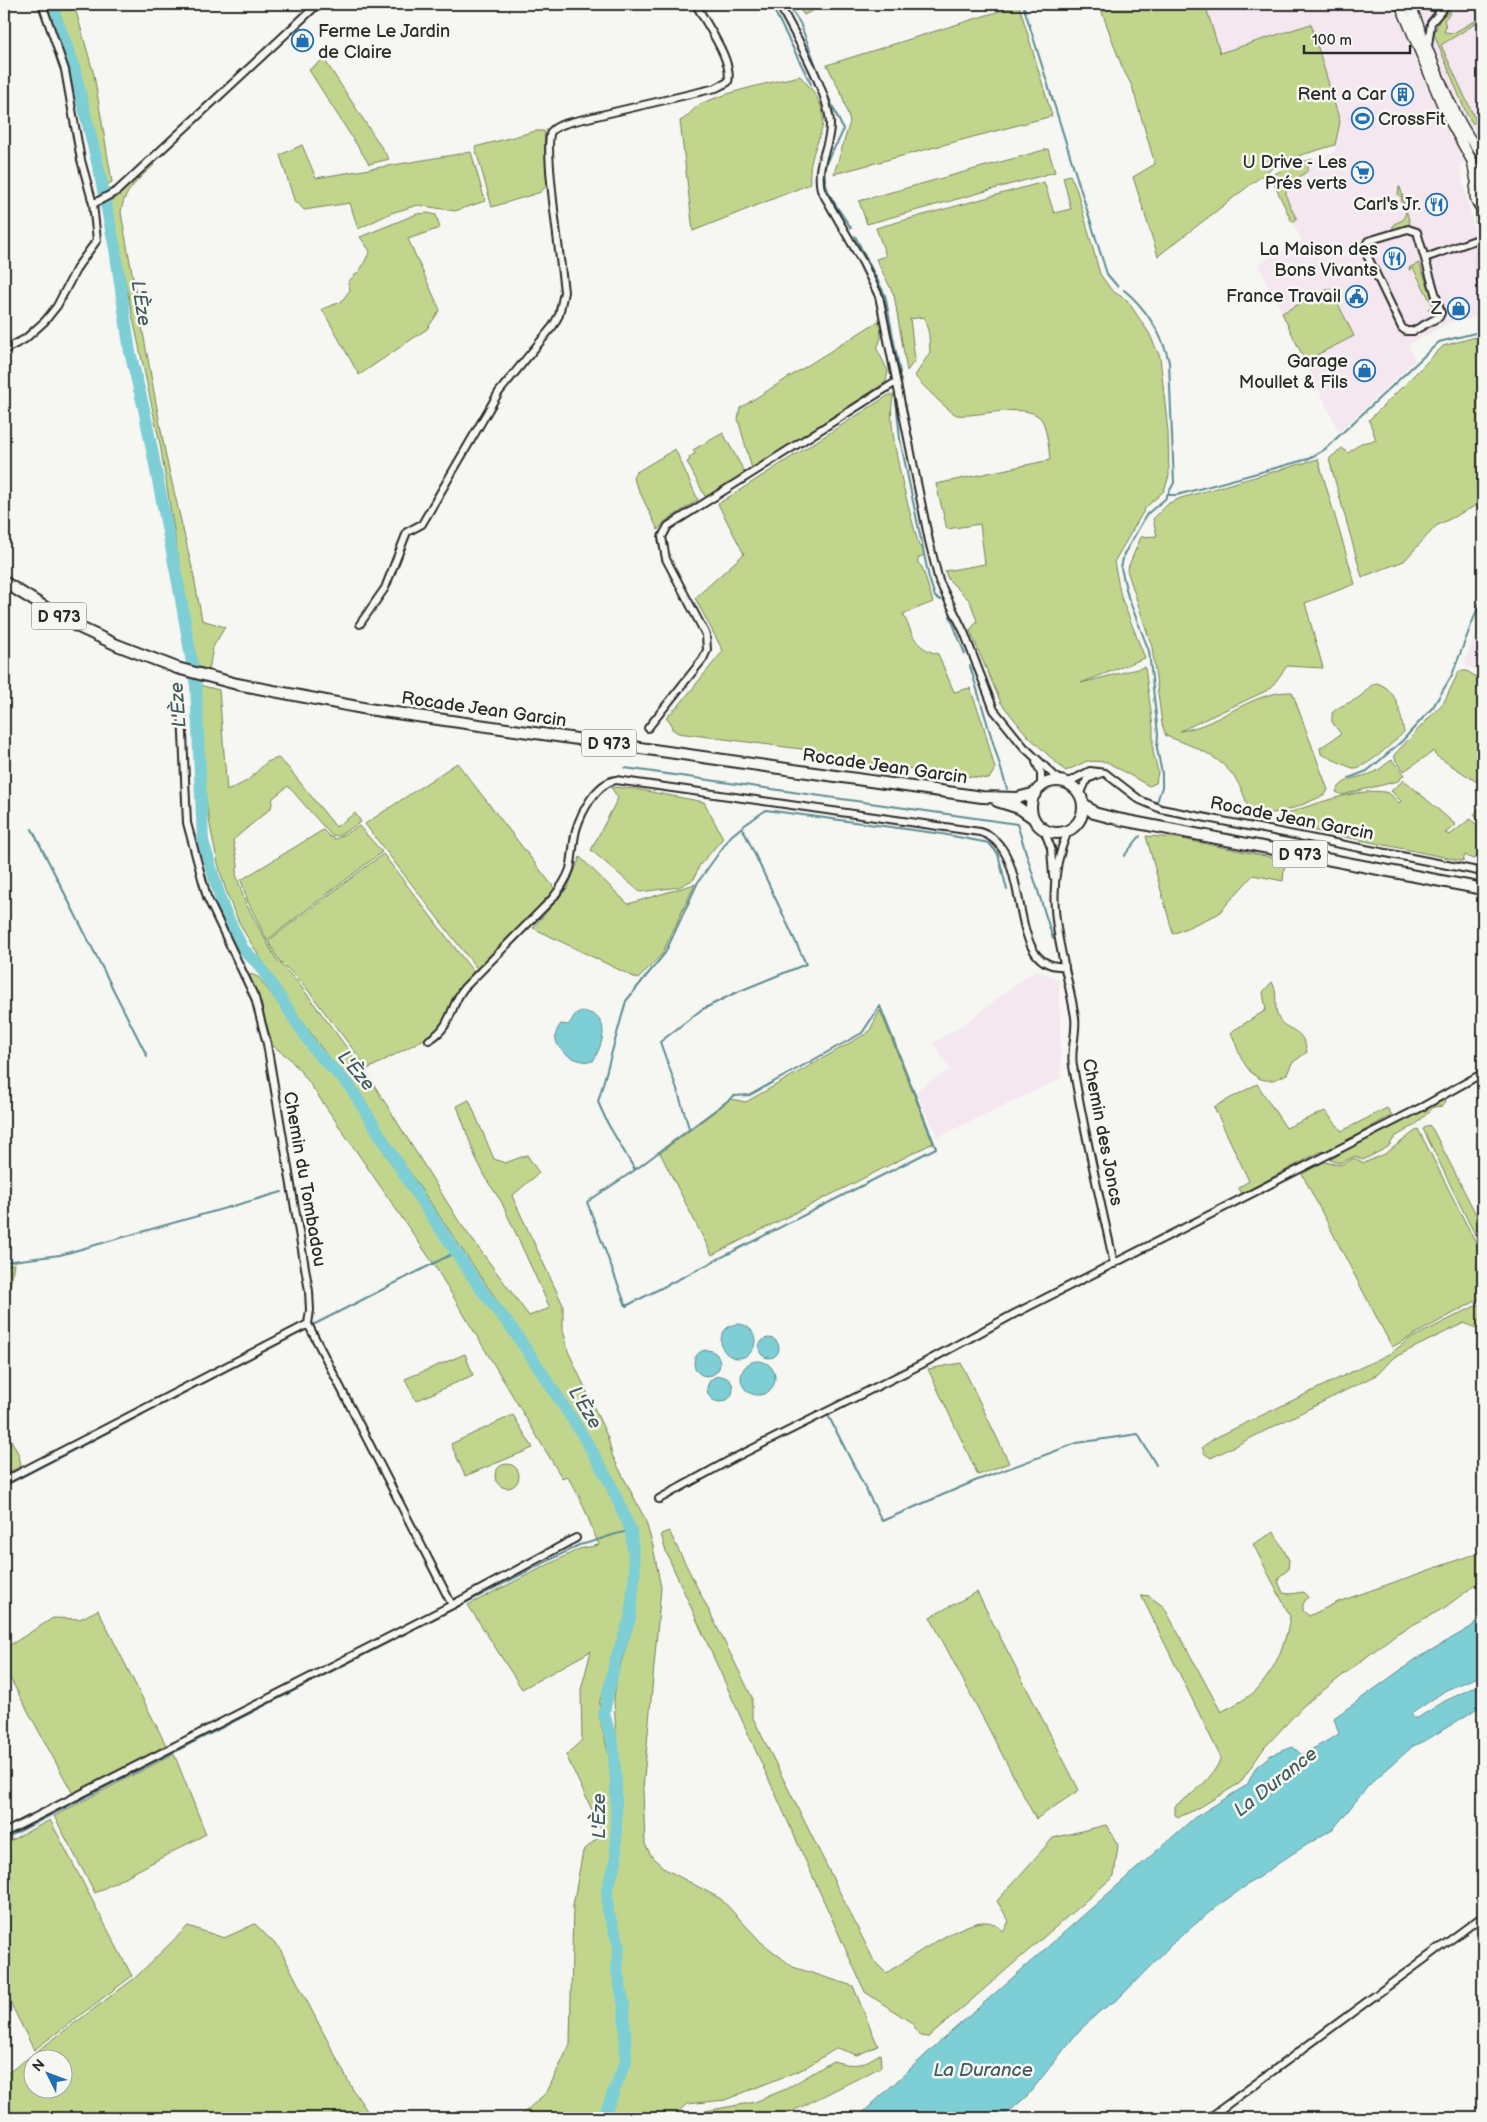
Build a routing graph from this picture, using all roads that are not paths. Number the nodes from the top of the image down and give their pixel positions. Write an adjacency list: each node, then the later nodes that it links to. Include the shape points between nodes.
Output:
1 (42, 4): 13 (street, via 61,57)
2 (318, 4): 13 (street, via 112,194)
3 (696, 4): 21 (street, via 730,69 728,82 716,88 571,122 550,133 548,156 564,292 559,315 499,392 422,524 407,532 385,588)
4 (779, 4): 19 (street, via 827,106 830,125 820,164 821,190 880,296)
5 (1400, 4): 12 (main road, via 1445,112 1472,160)
6 (1410, 4): 9 (main road)
7 (1423, 4): 8 (street, via 1441,7)
8 (1447, 4): 9 (street, via 1431,23)
9 (1428, 46): 10 (main road, via 1464,127)
10 (1483, 156)
11 (1483, 172): 12 (main road)
12 (1476, 181): 14 (main road, via 1475,199)
13 (93, 204): 18 (street, via 97,240 94,246 45,321 25,339)
14 (1482, 209): 15 (street)
15 (1481, 238): 16 (street); 17 (street)
16 (1425, 258): 16 (street, via 1414,230 1408,229 1364,245 1406,332 1440,317)
17 (1483, 292)
18 (4, 350)
19 (896, 382): 23 (street, via 668,526 662,537 666,559 706,635 707,650 694,672); 24 (street, via 939,581 964,632 994,710)
20 (4, 582): 28 (main road, Rocade Jean Garcin / D 973, via 72,624 117,645 177,668 238,684 368,709)
21 (360, 624)
22 (182, 712): 41 (street, Chemin du Tombadou, via 187,823 207,897 255,998 309,1291)
23 (648, 728)
24 (1024, 747): 26 (street); 27 (street, via 1040,769)
25 (1105, 773): 26 (street, via 1090,771); 29 (street, via 1087,779); 34 (street, Rocade Jean Garcin / D 973, via 1140,800 1161,809)
26 (1063, 782): 27 (main road, via 1053,782); 29 (main road)
27 (1038, 790): 28 (main road, Rocade Jean Garcin / D 973, via 1016,798); 30 (main road, via 1031,804)
28 (982, 797): 30 (main road, Rocade Jean Garcin / D 973, via 1019,808)
29 (1082, 799): 31 (main road, Rocade Jean Garcin / D 973, via 1094,813); 32 (main road, via 1083,812)
30 (1032, 816): 33 (main road)
31 (1118, 819): 32 (main road, Rocade Jean Garcin / D 973, via 1093,818); 36 (main road, Rocade Jean Garcin / D 973)
32 (1072, 829): 33 (main road, via 1060,834); 35 (street, Chemin des Joncs, via 1060,853)
33 (1044, 830): 35 (street, Chemin des Joncs, via 1051,848)
34 (1483, 872)
35 (1054, 887): 37 (street, Chemin des Joncs, via 1054,912)
36 (1483, 889)
37 (1065, 966): 38 (street, via 1049,965 1034,953 1004,850 990,835 610,780 582,813 575,832 570,868 563,884 464,988 444,1029); 40 (street, Chemin des Joncs, via 1076,1029 1072,1064)
38 (429, 1040)
39 (1483, 1073): 40 (street)
40 (1114, 1264): 43 (street)
41 (308, 1324): 42 (street); 45 (street)
42 (4, 1481)
43 (659, 1499)
44 (576, 1538): 45 (street)
45 (452, 1605): 46 (street)
46 (4, 1833)
47 (1483, 1916): 48 (street)
48 (1208, 2118)

